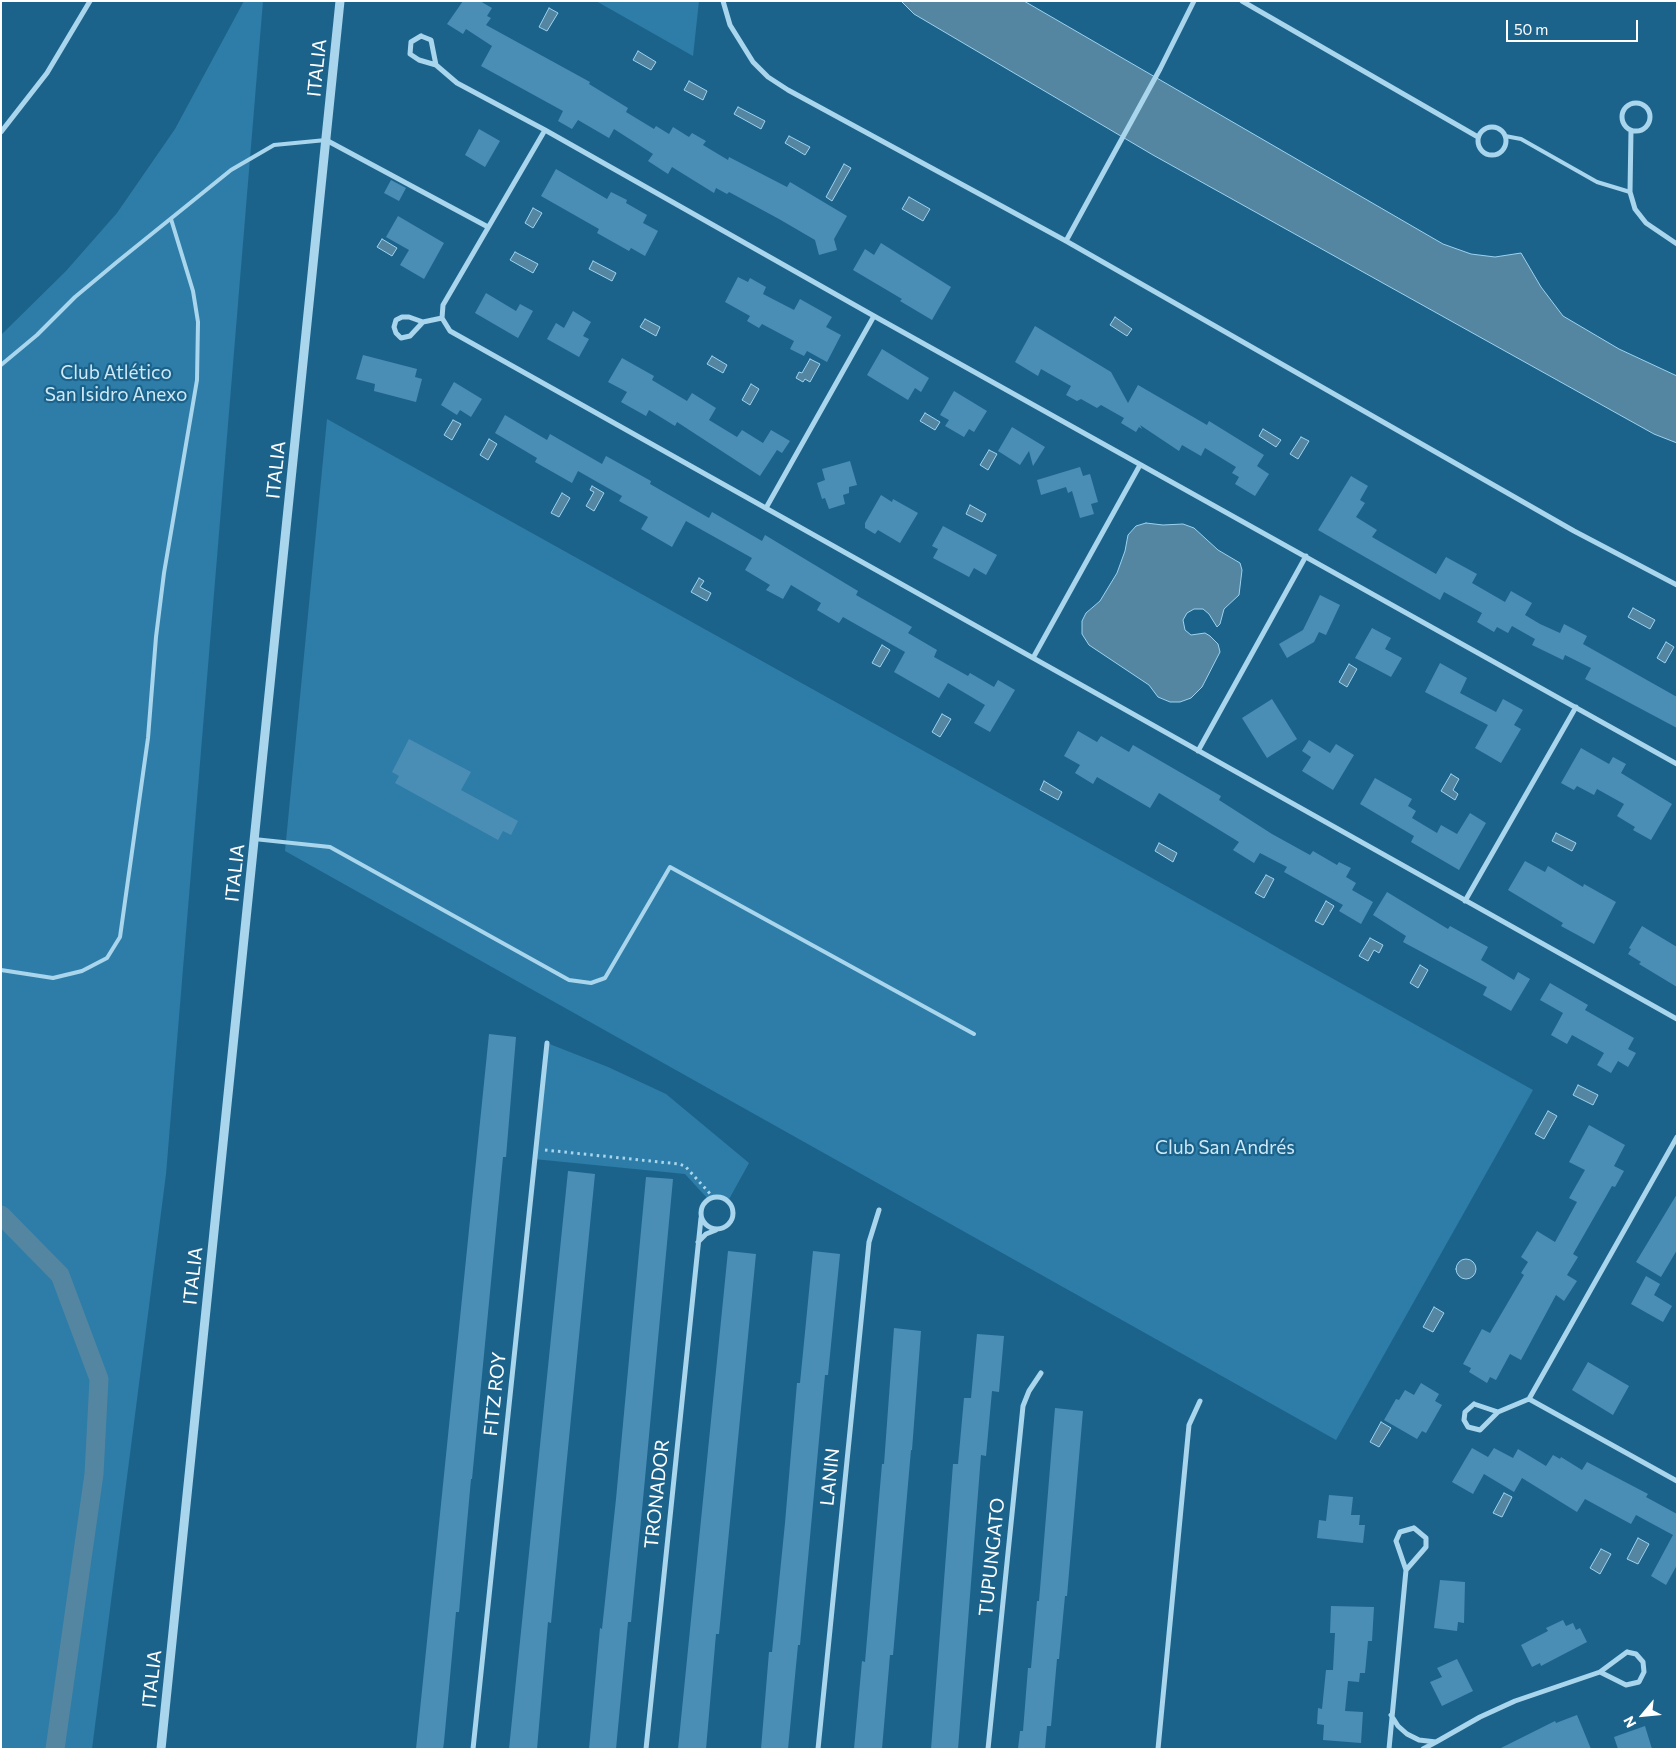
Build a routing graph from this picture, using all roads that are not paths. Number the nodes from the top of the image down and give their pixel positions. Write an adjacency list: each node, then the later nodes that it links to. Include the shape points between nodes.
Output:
1 (90, 1): 9 (street, via 47,73)
2 (340, 1): 12 (street, ITALIA)
3 (723, 1): 16 (street, via 730,25 741,45 768,77 866,134)
4 (1194, 1): 16 (street)
5 (1242, 1): 11 (street)
6 (436, 65): 6 (street, via 431,40 425,36 414,39 410,50 412,56); 7 (street, via 457,83)
7 (545, 130): 15 (street); 18 (street)
8 (1631, 130): 8 (street, via 1639,131 1649,122 1648,109 1641,104 1627,106 1622,114 1624,123); 13 (street)
9 (1, 132)
10 (1505, 136): 11 (street, via 1492,127 1483,130); 11 (street, via 1503,149 1490,155 1479,146); 13 (lane, via 1520,139 1597,182)
11 (1478, 137)
12 (326, 140): 14 (lane, via 274,146 231,170); 15 (street); 30 (street, ITALIA)
13 (1630, 192): 17 (street, via 1635,209 1646,223)
14 (171, 219): 21 (lane, via 75,297); 32 (lane, via 193,290 198,322 197,380 164,573 148,738 120,937 107,958 82,971 54,978)
15 (488, 227): 19 (street, via 443,305)
16 (1066, 241): 25 (street, via 1574,531)
17 (1677, 244)
18 (874, 316): 22 (street); 23 (street)
19 (442, 318): 20 (street); 23 (street, via 450,330)
20 (423, 322): 20 (street, via 402,317 396,320 394,330 401,338 408,338)
21 (1, 365)
22 (1140, 465): 24 (street); 26 (street)
23 (766, 508): 26 (street)
24 (1306, 556): 27 (street); 28 (street)
25 (1677, 585)
26 (1033, 658): 28 (street)
27 (1576, 707): 29 (street); 31 (street)
28 (1198, 751): 31 (street)
29 (1677, 764)
30 (254, 839): 34 (lane, via 330,847 569,980 591,983 605,978 670,867); 50 (street, ITALIA)
31 (1465, 901): 33 (street)
32 (1, 970)
33 (1677, 1019)
34 (974, 1034)
35 (547, 1043): 51 (street, FITZ ROY)
36 (1677, 1137): 42 (street)
37 (879, 1210): 53 (street, LANIN, via 869,1242)
38 (701, 1218): 39 (street, via 707,1226); 39 (street, TRONADOR, via 701,1207 708,1199 724,1198 733,1211 731,1221); 40 (street, TRONADOR)
39 (717, 1229): 40 (street)
40 (698, 1242): 52 (street, TRONADOR)
41 (1040, 1373): 54 (street, TUPUNGATO, via 1023,1406)
42 (1529, 1399): 44 (street); 45 (street)
43 (1200, 1401): 55 (street, via 1189,1425)
44 (1498, 1412): 44 (street, via 1474,1404 1465,1412 1464,1420 1468,1427 1480,1430)
45 (1677, 1481)
46 (1406, 1570): 46 (street, via 1426,1546 1426,1538 1414,1528 1400,1532 1396,1541); 48 (street)
47 (1600, 1672): 47 (street, via 1630,1685 1639,1682 1645,1667 1641,1658 1627,1652); 49 (street, via 1515,1701 1480,1716)
48 (1392, 1715): 49 (street, via 1406,1734); 56 (street)
49 (1436, 1742): 57 (street)
50 (161, 1749)
51 (473, 1749)
52 (646, 1749)
53 (818, 1749)
54 (988, 1749)
55 (1158, 1749)
56 (1389, 1749)
57 (1422, 1749)

